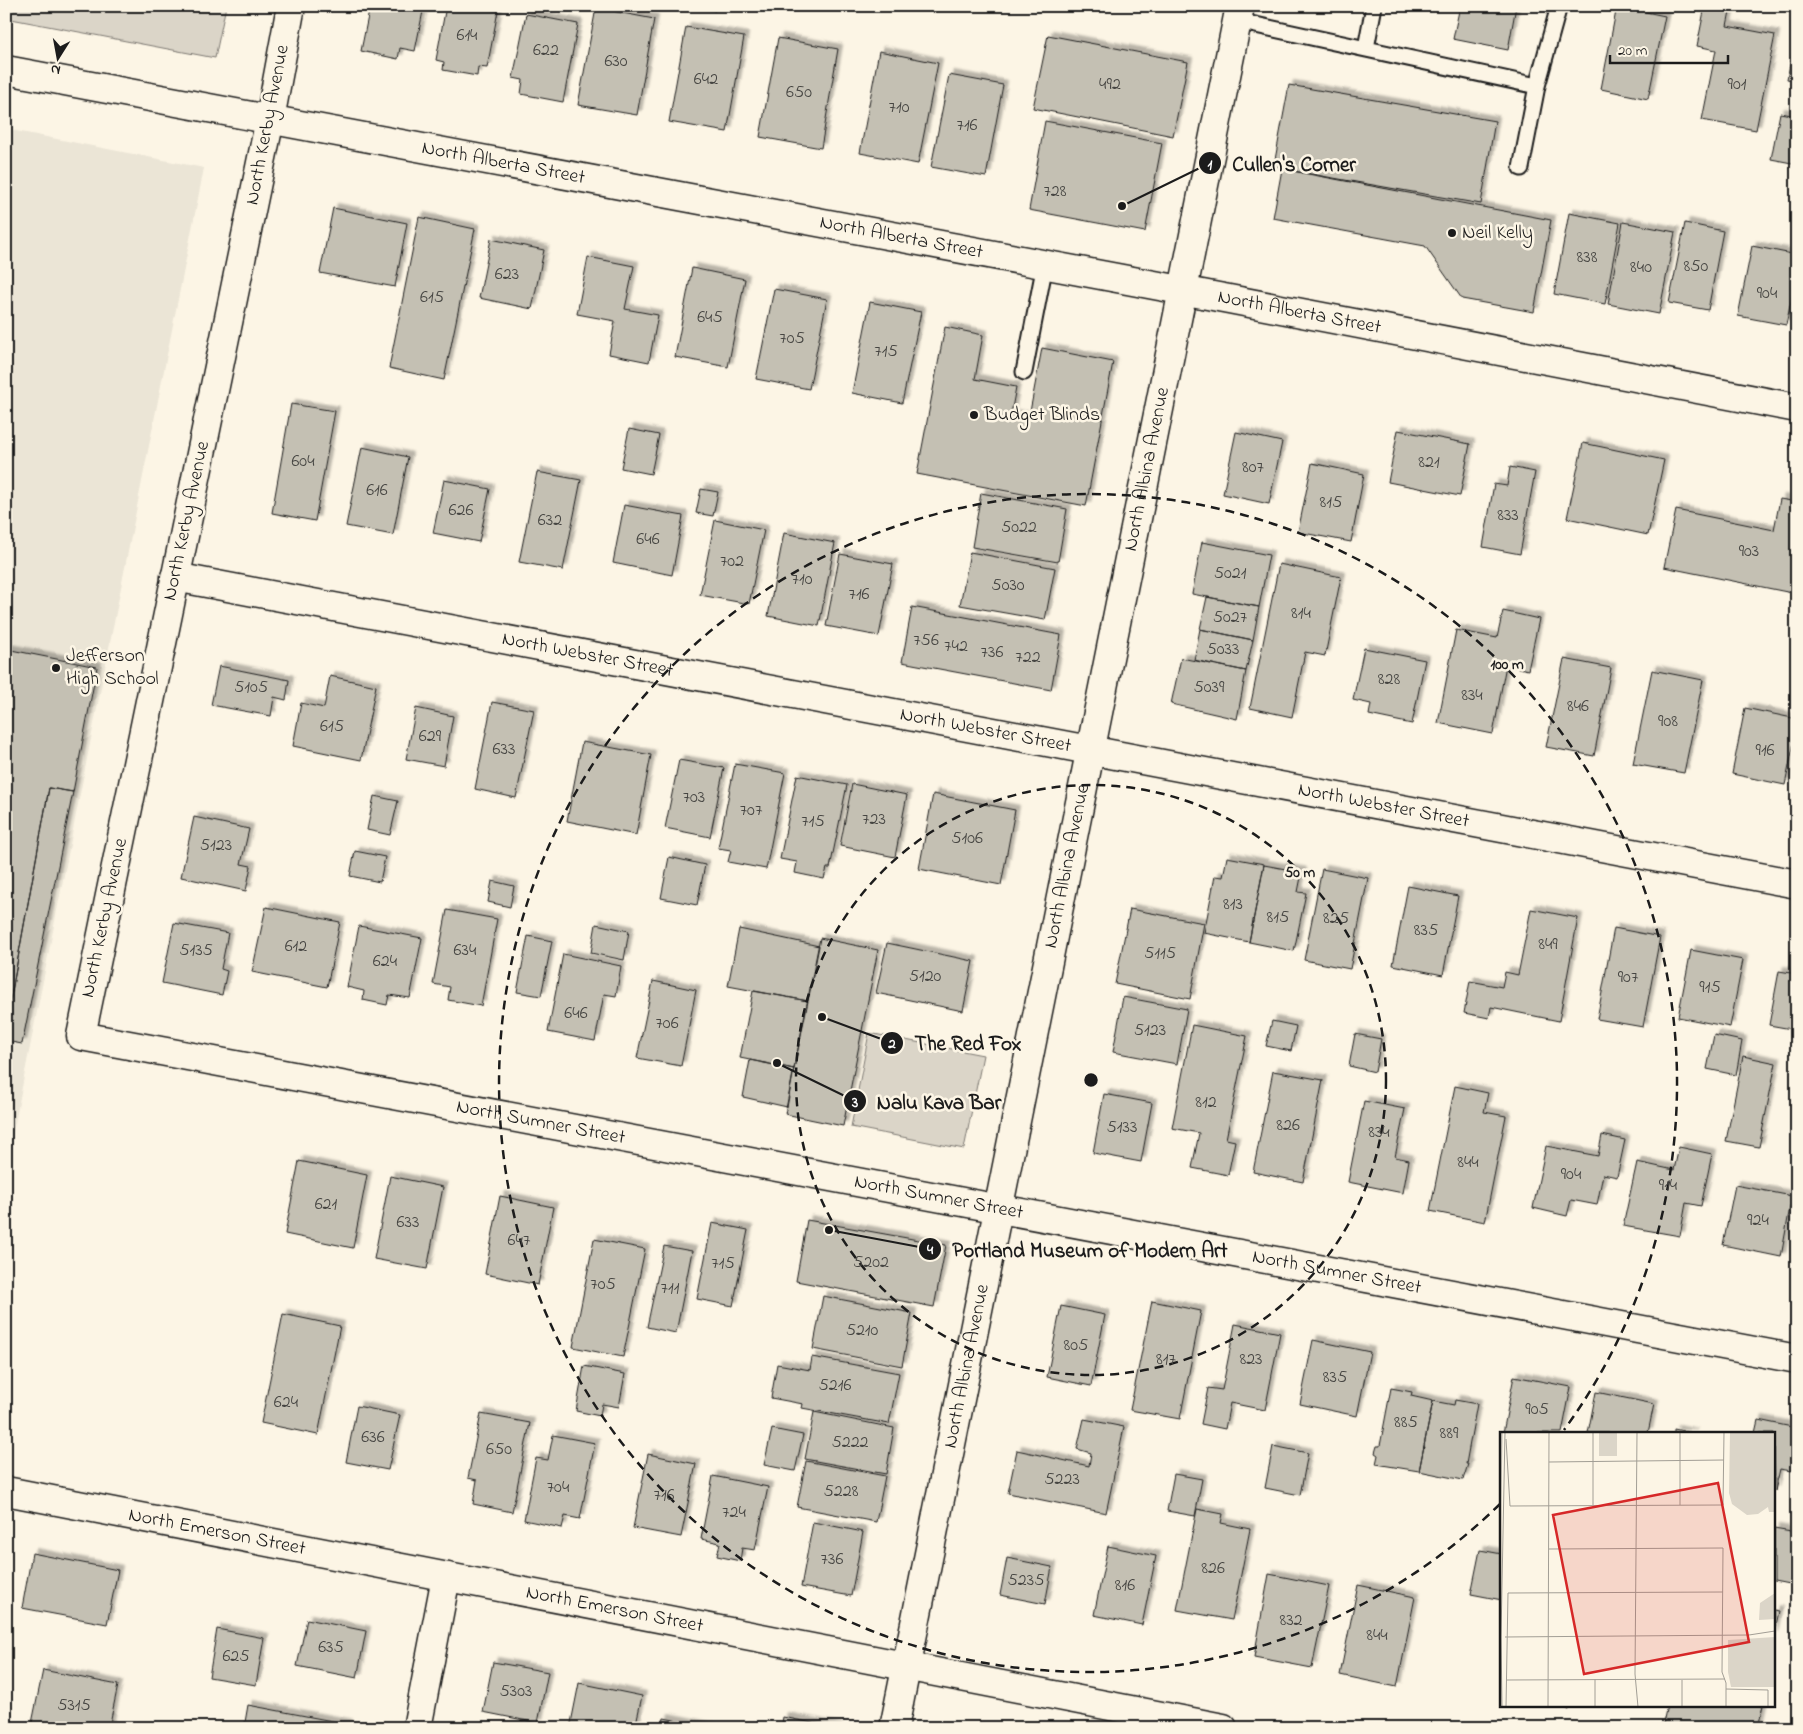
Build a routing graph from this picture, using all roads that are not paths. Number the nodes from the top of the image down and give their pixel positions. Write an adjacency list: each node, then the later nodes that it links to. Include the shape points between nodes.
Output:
1 (291, 6): 8 (street, North Kerby Avenue)
2 (1374, 6): 5 (lane)
3 (1559, 6): 7 (lane)
4 (1239, 13): 5 (lane); 11 (street, North Albina Avenue)
5 (1366, 48): 7 (lane)
6 (6, 70): 8 (street, North Alberta Street)
7 (1537, 86): 9 (lane)
8 (270, 119): 10 (street, North Alberta Street); 14 (street, North Kerby Avenue)
9 (1521, 168)
10 (1045, 264): 11 (street, North Alberta Street); 12 (lane)
11 (1183, 290): 13 (street, North Alberta Street); 15 (street, North Albina Avenue)
12 (1024, 372)
13 (1797, 408)
14 (175, 577): 15 (street, North Webster Street); 17 (street, North Kerby Avenue)
15 (1091, 750): 16 (street, North Webster Street); 18 (street, North Albina Avenue)
16 (1797, 884)
17 (81, 1036): 18 (street, North Sumner Street)
18 (998, 1209): 19 (street, North Sumner Street); 22 (street, North Albina Avenue)
19 (1797, 1359)
20 (6, 1491): 21 (street, North Emerson Street)
21 (446, 1577): 22 (street, North Emerson Street); 23 (street)
22 (906, 1666): 24 (street, North Albina Avenue); 25 (street, North Emerson Street)
23 (417, 1728)
24 (894, 1728)
25 (1223, 1728)

